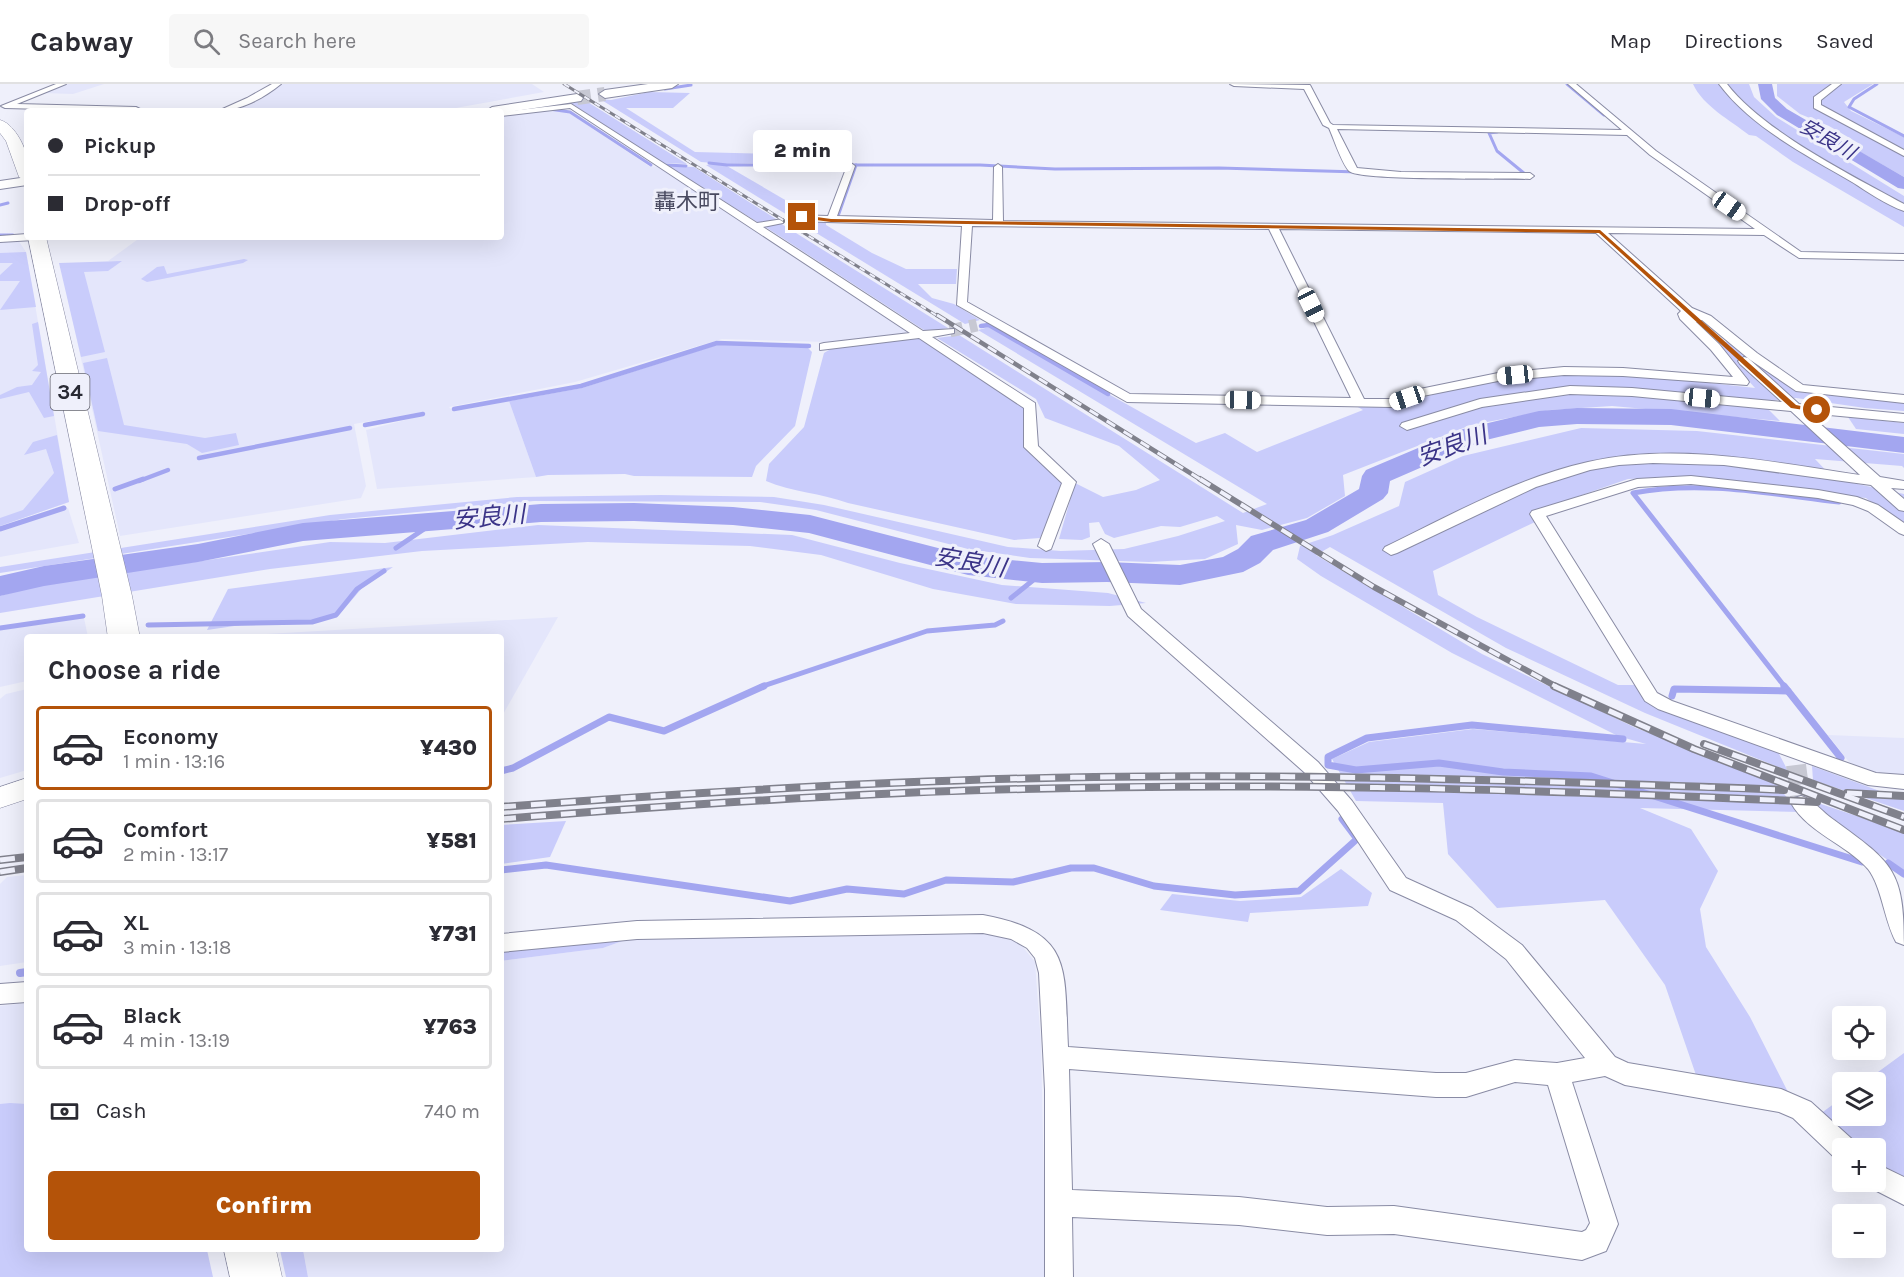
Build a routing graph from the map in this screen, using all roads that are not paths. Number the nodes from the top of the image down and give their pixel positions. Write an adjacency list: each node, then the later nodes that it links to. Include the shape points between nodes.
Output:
1 (62, 84): 10 (street)
2 (277, 84): 12 (street)
3 (672, 84): 8 (main road)
4 (1234, 84): 16 (street, via 1307,87)
5 (1572, 84): 17 (street)
6 (1723, 84): 25 (street, via 1732,98 1757,117)
7 (1837, 84): 18 (street, via 1817,99 1817,106)
8 (605, 94)
9 (577, 98): 13 (main road)
10 (2, 107): 11 (street)
11 (69, 108)
12 (230, 108)
13 (504, 109)
14 (504, 114): 31 (street, via 571,106)
15 (0, 124): 19 (highway, via 13,140)
16 (1332, 127): 17 (street); 23 (street, via 1353,170)
17 (1627, 133): 34 (street)
18 (1904, 153)
19 (24, 166)
20 (851, 166): 27 (street)
21 (998, 167): 30 (street)
22 (24, 172): 24 (main road)
23 (1530, 176)
24 (0, 185)
25 (1904, 208)
26 (794, 218): 27 (street)
27 (831, 220): 29 (street)
28 (780, 221): 31 (street)
29 (967, 223): 30 (street); 40 (street, via 961,303)
30 (998, 224): 32 (street)
31 (756, 226): 43 (street)
32 (1273, 227): 33 (street); 46 (street)
33 (1600, 231): 34 (street); 39 (street)
34 (1767, 232): 38 (street, via 1799,255)
35 (24, 238): 36 (street)
36 (0, 239)
37 (36, 240): 57 (highway, 34)
38 (1904, 256)
39 (1689, 311): 45 (street, via 1707,318 1752,356 1800,388); 46 (street, via 1684,317 1743,382 1564,371 1489,378 1391,403); 47 (street)
40 (993, 322): 41 (street); 46 (street, via 1127,398)
41 (977, 325)
42 (950, 331): 43 (street)
43 (926, 336): 44 (street); 54 (street, via 1030,406 1031,447 1069,482)
44 (824, 346)
45 (1904, 399)
46 (1360, 403)
47 (1796, 409): 48 (street); 49 (street, via 1632,392 1570,390 1480,403); 50 (street)
48 (1904, 418)
49 (1407, 426)
50 (1872, 478): 51 (street); 52 (street); 56 (street, via 1735,463 1619,461 1530,484)
51 (1904, 485)
52 (1904, 507)
53 (1904, 530): 58 (street, via 1857,501 1691,480 1637,483 1537,514 1651,697 1794,758 1875,780)
54 (1046, 546)
55 (1102, 546): 67 (street, via 1134,612 1311,767 1345,806 1398,884 1464,914 1514,952)
56 (1391, 550)
57 (123, 634)
58 (1904, 782)
59 (24, 789): 60 (main road)
60 (0, 798)
61 (1801, 803): 62 (street, via 1813,818 1868,857 1881,872)
62 (1904, 936)
63 (504, 943): 66 (street, via 636,930 983,924 1010,929 1034,941 1046,954 1052,981)
64 (24, 992): 65 (street)
65 (0, 994)
66 (1057, 1058): 68 (street, via 1436,1085 1466,1084 1515,1071); 72 (street)
67 (1606, 1065): 68 (street); 69 (street, via 1625,1074 1781,1101 1802,1110)
68 (1557, 1074): 72 (street, via 1604,1224 1596,1241 1582,1246 1394,1221 1327,1221 1239,1211)
69 (1832, 1138)
70 (1886, 1182): 71 (street)
71 (1904, 1192)
72 (1058, 1203): 75 (street)
73 (250, 1252): 74 (highway)
74 (256, 1277)
75 (1059, 1277)

